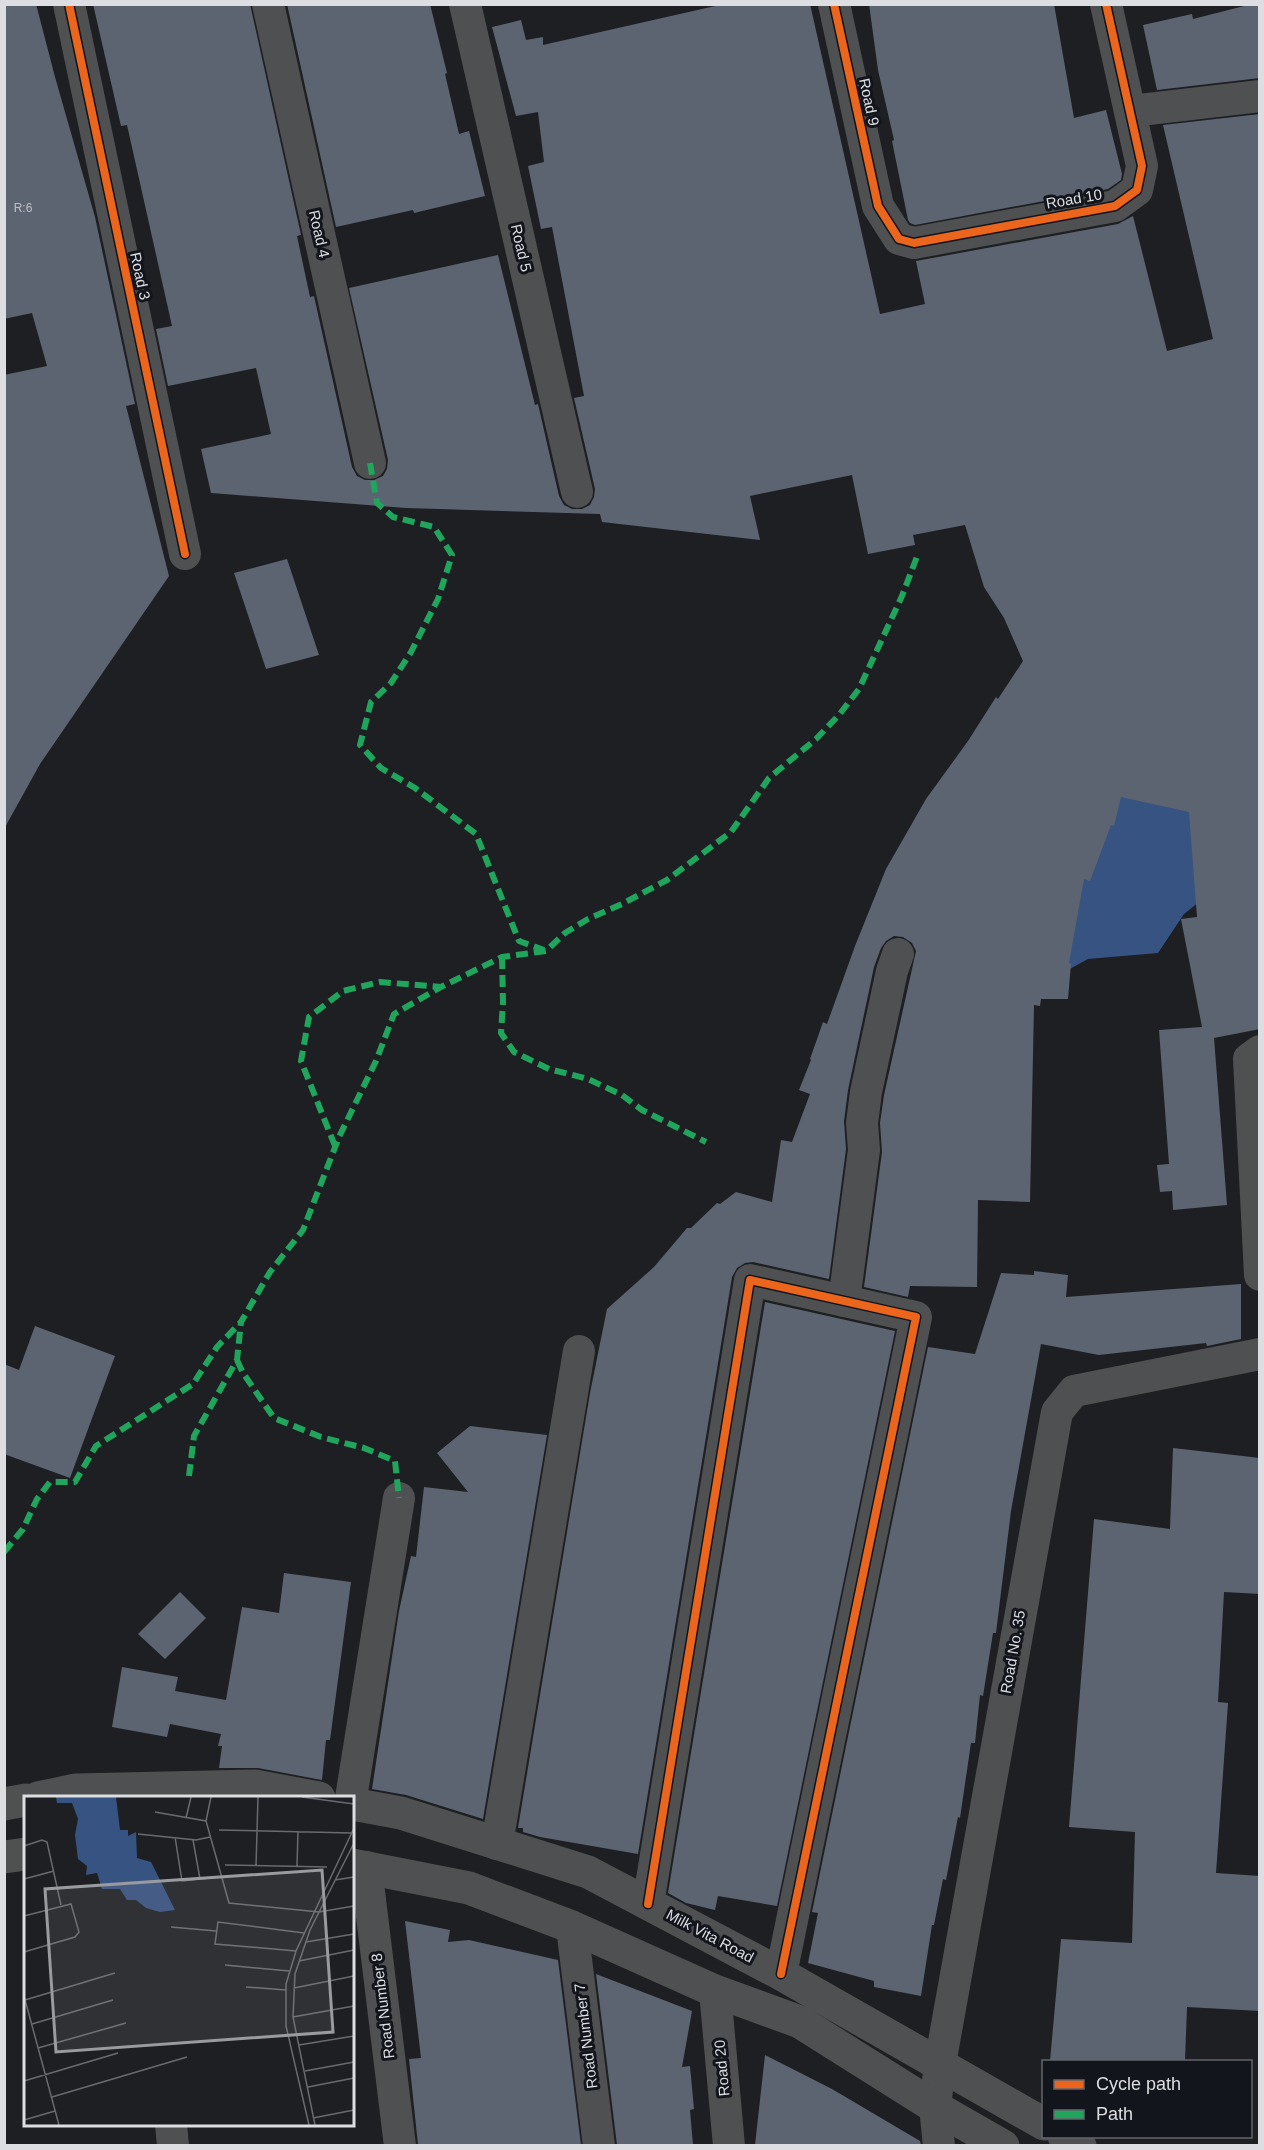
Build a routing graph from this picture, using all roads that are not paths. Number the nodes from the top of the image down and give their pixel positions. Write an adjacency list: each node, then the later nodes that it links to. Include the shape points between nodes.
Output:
1 (69, 4): 11 (street, Road 3)
2 (268, 4): 9 (street, Road 4)
3 (465, 4): 10 (street, Road 5)
4 (834, 4): 8 (street, Road 9)
5 (1106, 4): 7 (street, Road 10)
6 (1260, 96): 7 (street)
7 (1131, 111): 8 (street, Road 10, via 1142,166 1137,190 1115,206 914,243 899,238)
8 (878, 206)
9 (370, 463)
10 (577, 492)
11 (185, 554)
12 (898, 954): 16 (street, via 866,1092 864,1150)
13 (1260, 1051): 14 (street, via 1249,1059)
14 (1258, 1200): 15 (street)
15 (1260, 1275)
16 (844, 1301): 30 (street, via 750,1280); 32 (street, via 916,1317)
17 (579, 1351): 26 (street)
18 (1260, 1354): 34 (street, Road No. 35, via 1074,1391 1057,1412)
19 (399, 1498): 22 (street)
20 (43, 1796): 21 (street, via 76,1790 255,1786)
21 (313, 1796)
22 (351, 1796)
23 (24, 1800): 24 (street)
24 (4, 1804)
25 (354, 1804): 26 (street, Milk Vita Road, via 401,1813)
26 (497, 1844): 30 (street, Milk Vita Road, via 588,1872)
27 (24, 1854): 28 (street)
28 (4, 1857)
29 (359, 1866): 31 (street, via 469,1888); 39 (street, Road Number 8)
30 (648, 1904): 32 (street, Milk Vita Road)
31 (572, 1927): 33 (street); 40 (street, Road Number 7)
32 (781, 1974): 34 (street, Milk Vita Road)
33 (715, 1990): 35 (street, via 800,2022); 41 (street, Road 20)
34 (940, 2064): 35 (street, Road No. 35); 36 (street, Milk Vita Road)
35 (935, 2107): 42 (street); 43 (street)
36 (1042, 2123)
37 (171, 2126): 38 (street)
38 (173, 2145)
39 (400, 2145)
40 (599, 2145)
41 (729, 2145)
42 (939, 2145)
43 (1003, 2145)

